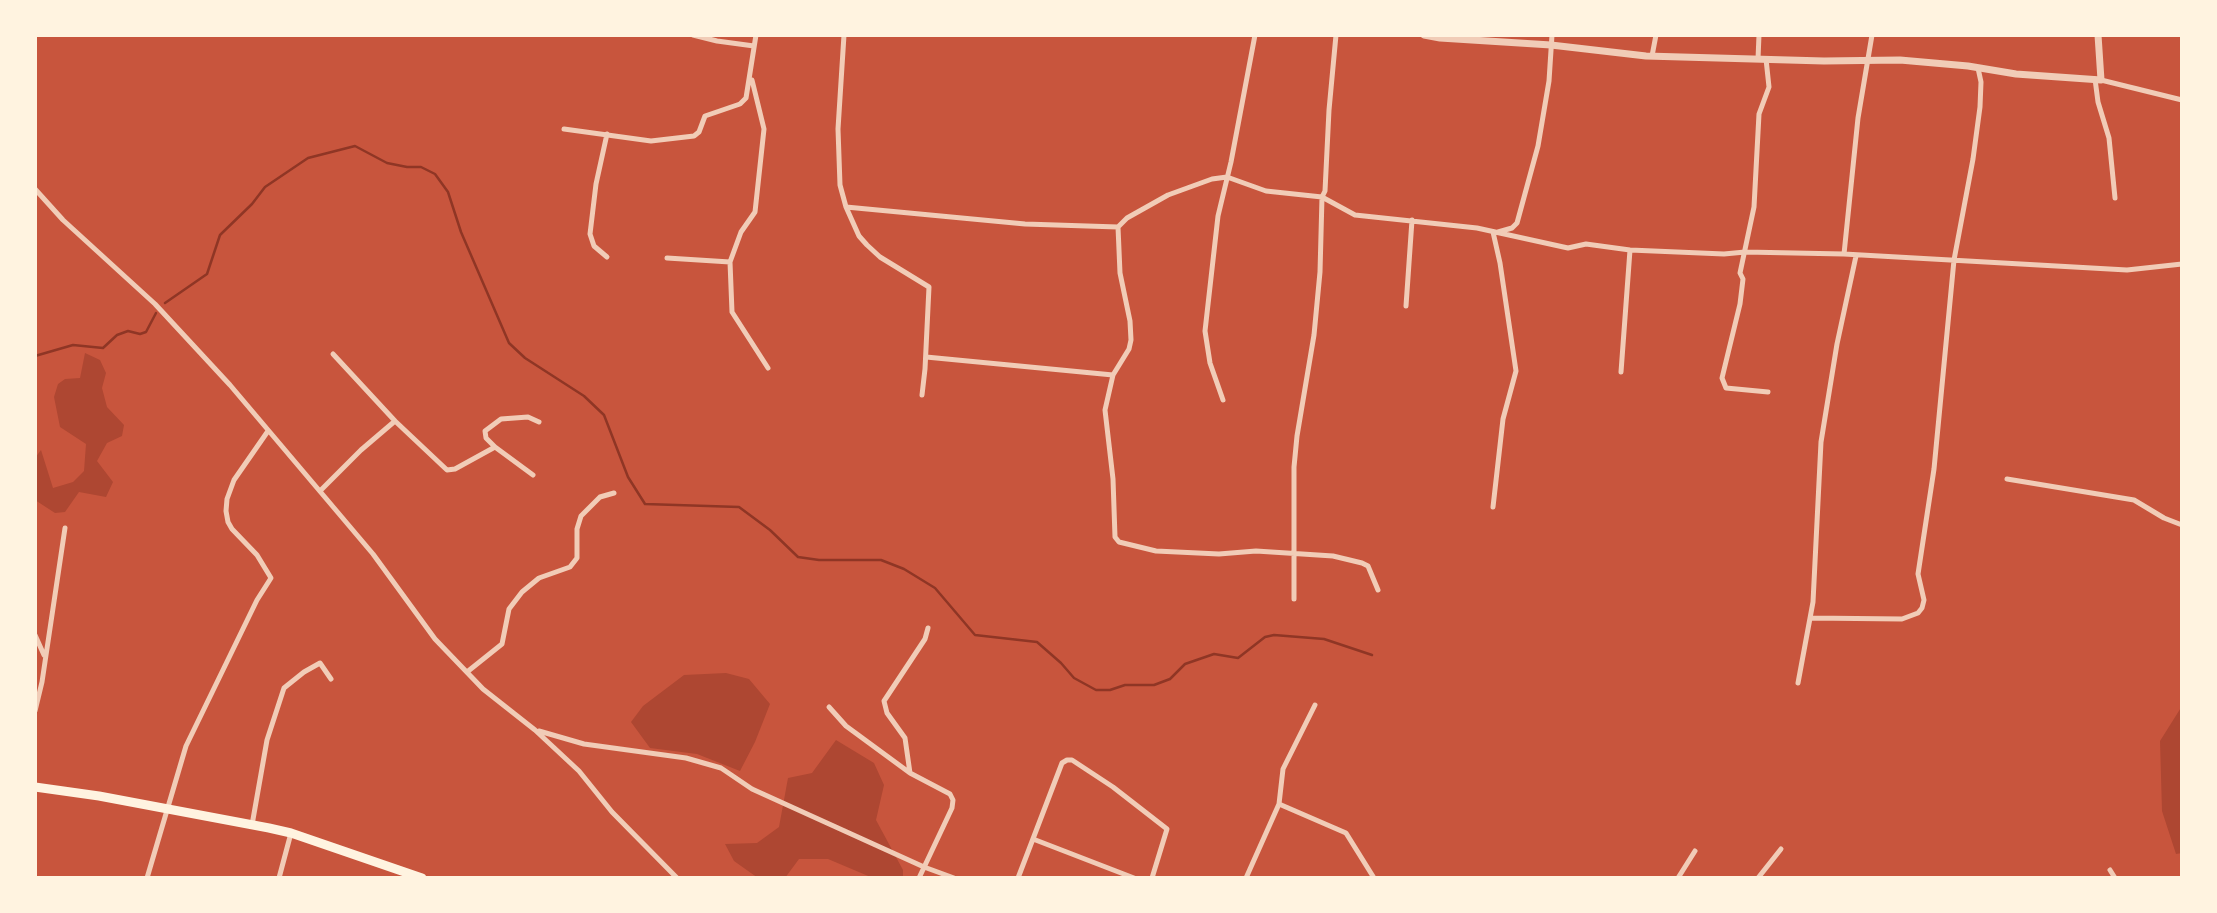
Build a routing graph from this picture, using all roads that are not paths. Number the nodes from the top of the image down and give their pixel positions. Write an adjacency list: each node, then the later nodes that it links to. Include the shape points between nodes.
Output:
1 (693, 35): 12 (street)
2 (755, 35): 12 (street)
3 (844, 35): 27 (street, via 838,129 840,185)
4 (1255, 35): 23 (street)
5 (1336, 35): 25 (street)
6 (1424, 35): 13 (street)
7 (1552, 35): 13 (street)
8 (1656, 35): 14 (street)
9 (1759, 35): 15 (street)
10 (1872, 35): 16 (street)
11 (2098, 35): 19 (street)
12 (754, 46): 18 (street)
13 (1551, 46): 14 (street); 30 (street, via 1538,146 1517,223)
14 (1652, 56): 15 (street)
15 (1762, 59): 16 (street); 32 (street, via 1769,87 1759,114 1754,207)
16 (1866, 60): 17 (street); 33 (street)
17 (1978, 68): 19 (street); 37 (street, via 1979,120)
18 (751, 77): 22 (street, via 743,101 705,116 694,136 651,141); 38 (street, via 763,119 756,208)
19 (2098, 80): 20 (street); 26 (street)
20 (2182, 100)
21 (564, 129): 22 (street)
22 (607, 134): 34 (street, via 590,234 594,246)
23 (1227, 177): 25 (street, via 1266,191); 29 (street, via 1168,195); 48 (street, via 1217,216 1205,331)
24 (35, 189): 51 (street, via 155,304)
25 (1322, 197): 28 (street, via 1355,215); 60 (street, via 1314,335 1294,467)
26 (2115, 198)
27 (846, 207): 29 (street, via 1025,224); 42 (street, via 867,245 929,287)
28 (1412, 220): 30 (street); 40 (street)
29 (1118, 227): 45 (street, via 1131,340)
30 (1494, 232): 31 (street, via 1567,248 1586,244); 57 (street, via 1516,371 1503,419)
31 (1630, 250): 32 (street); 44 (street)
32 (1745, 252): 33 (street); 46 (street, via 1740,304 1721,378 1726,388)
33 (1844, 254): 35 (street)
34 (607, 257)
35 (1856, 257): 37 (street); 63 (street, via 1821,442)
36 (667, 258): 38 (street)
37 (1954, 260): 39 (street, via 2127,270); 63 (street, via 1934,469 1918,574 1922,608 1902,619)
38 (730, 262): 43 (street, via 732,312)
39 (2182, 264)
40 (1406, 306)
41 (333, 354): 49 (street)
42 (926, 357): 45 (street); 47 (street)
43 (768, 369)
44 (1621, 372)
45 (1113, 375): 60 (street, via 1105,410 1113,531 1119,542 1156,551)
46 (1768, 392)
47 (922, 395)
48 (1223, 400)
49 (395, 421): 52 (street, via 447,470); 55 (street)
50 (539, 422): 52 (street, via 528,417 501,419 485,431)
51 (268, 431): 55 (street); 77 (street, via 234,480 226,511 232,529 271,578 186,746)
52 (495, 447): 53 (street)
53 (533, 475)
54 (2007, 479): 58 (street, via 2134,500)
55 (320, 491): 67 (street, via 435,639)
56 (614, 493): 67 (street, via 600,497 581,516 577,558 570,567 539,578 522,592 509,609 502,643)
57 (1493, 507)
58 (2182, 525)
59 (65, 528): 66 (street)
60 (1294, 552): 61 (street, via 1362,563); 62 (street)
61 (1378, 590)
62 (1294, 599)
63 (1810, 618): 69 (street)
64 (928, 628): 74 (street, via 884,701 905,737)
65 (35, 635): 66 (street)
66 (46, 658): 72 (street)
67 (467, 672): 73 (street)
68 (331, 679): 78 (street, via 320,663 284,688 267,740)
69 (1798, 682)
70 (1315, 705): 76 (street, via 1283,769)
71 (829, 707): 74 (street, via 846,726)
72 (35, 711)
73 (536, 730): 83 (street, via 584,744 686,758 721,768 752,789); 88 (street)
74 (909, 774): 83 (street, via 950,794 953,800)
75 (35, 788): 77 (main road)
76 (1279, 804): 94 (street); 95 (street, via 1346,833)
77 (166, 808): 78 (main road); 85 (street)
78 (251, 825): 79 (main road)
79 (291, 833): 86 (street); 87 (main road)
80 (1033, 839): 91 (street); 92 (street); 93 (street, via 1062,763 1072,760 1167,829)
81 (1782, 849): 97 (street)
82 (1695, 851): 96 (street)
83 (924, 867): 89 (street); 90 (street)
84 (2110, 870): 98 (street)
85 (146, 878)
86 (279, 878)
87 (422, 878)
88 (677, 878)
89 (919, 878)
90 (954, 878)
91 (1018, 878)
92 (1134, 878)
93 (1152, 878)
94 (1246, 878)
95 (1374, 878)
96 (1678, 878)
97 (1758, 878)
98 (2115, 878)

